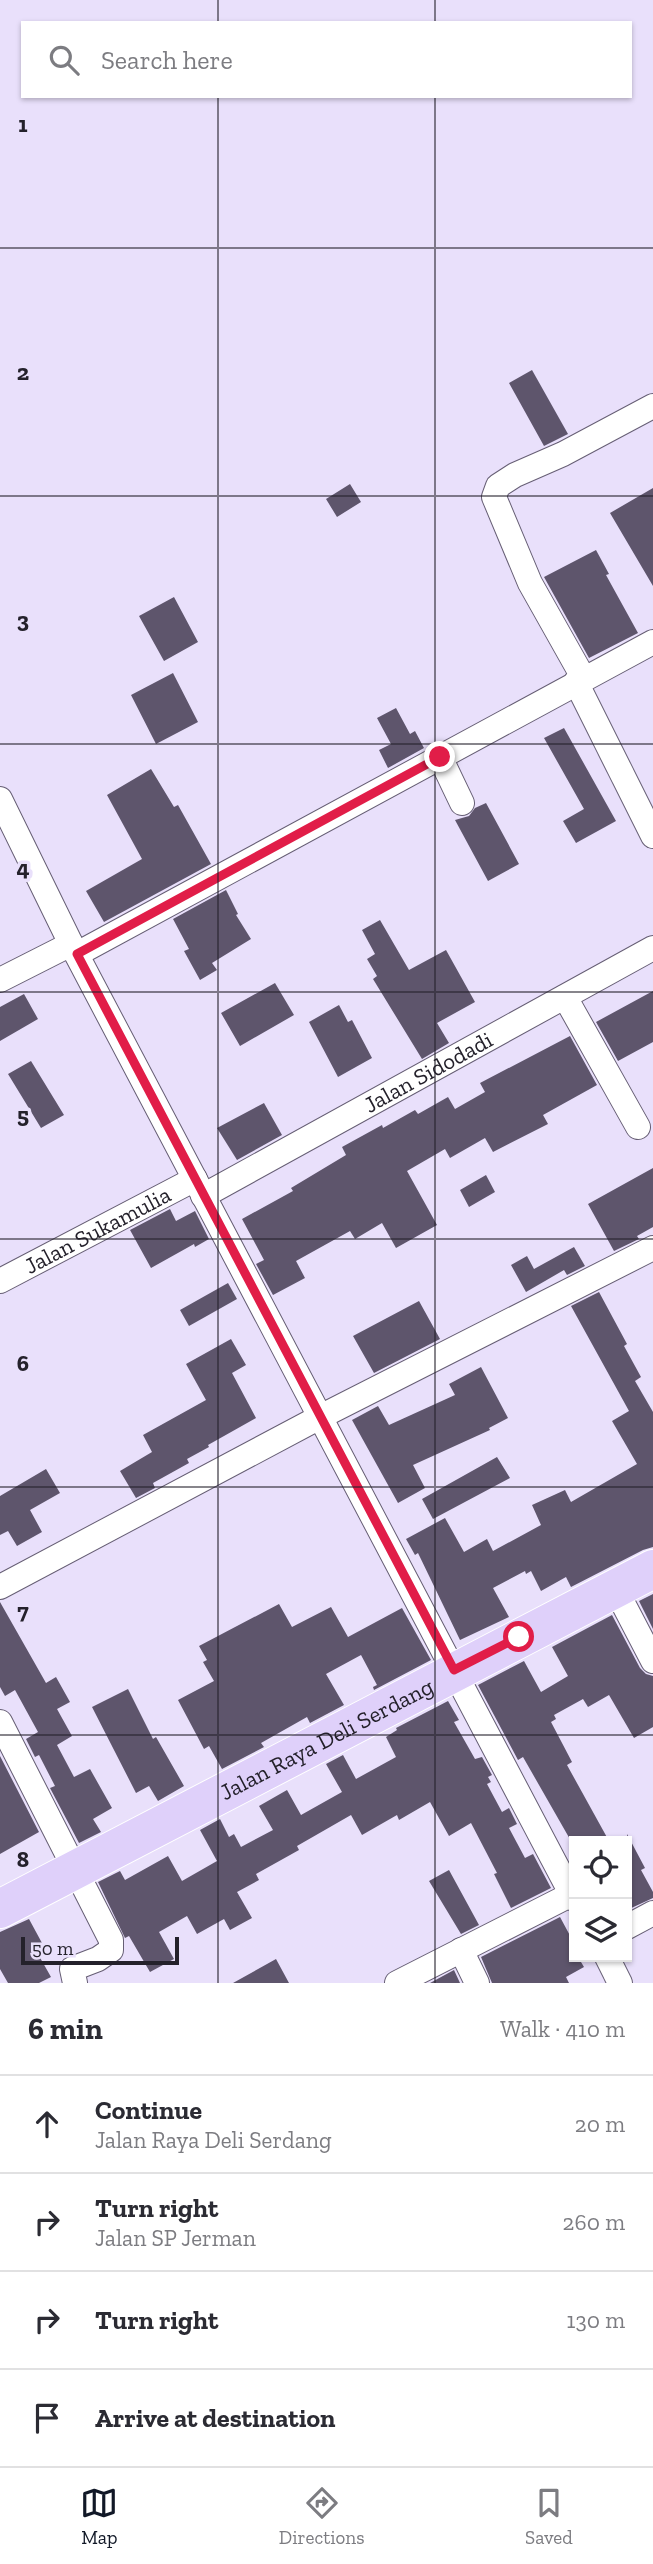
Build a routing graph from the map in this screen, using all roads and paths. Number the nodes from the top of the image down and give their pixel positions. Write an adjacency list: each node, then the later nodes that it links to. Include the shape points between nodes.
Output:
1 (653, 406): 3 (street, via 515,475 498,486 494,498 530,583)
2 (653, 642): 3 (street)
3 (580, 680): 4 (street); 7 (street)
4 (440, 757): 5 (street); 9 (street)
5 (462, 803)
6 (2, 810): 9 (street)
7 (653, 836)
8 (653, 948): 11 (street, Jalan Sidodadi)
9 (74, 949): 10 (street); 13 (street)
10 (0, 980)
11 (565, 997): 12 (street); 13 (street, Jalan Sidodadi)
12 (638, 1127)
13 (199, 1187): 15 (street, Jalan Sukamulia); 16 (street)
14 (653, 1248): 16 (street)
15 (0, 1281)
16 (320, 1418): 18 (street); 21 (street)
17 (653, 1569): 19 (main road, Jalan Raya Deli Serdang)
18 (0, 1587)
19 (615, 1588): 20 (street); 21 (main road, Jalan Raya Deli Serdang)
20 (653, 1661)
21 (454, 1670): 23 (main road, Jalan Raya Deli Serdang); 24 (street)
22 (0, 1722): 23 (street)
23 (76, 1867): 26 (main road, Jalan Raya Deli Serdang); 31 (street, via 111,1940 110,1950 98,1959 72,1969)
24 (569, 1888)
25 (569, 1898): 29 (street)
26 (0, 1909)
27 (653, 1913): 28 (street)
28 (632, 1924)
29 (461, 1950): 32 (street); 33 (street)
30 (610, 1962): 34 (street)
31 (75, 1983)
32 (397, 1983)
33 (477, 1983)
34 (620, 1983)

